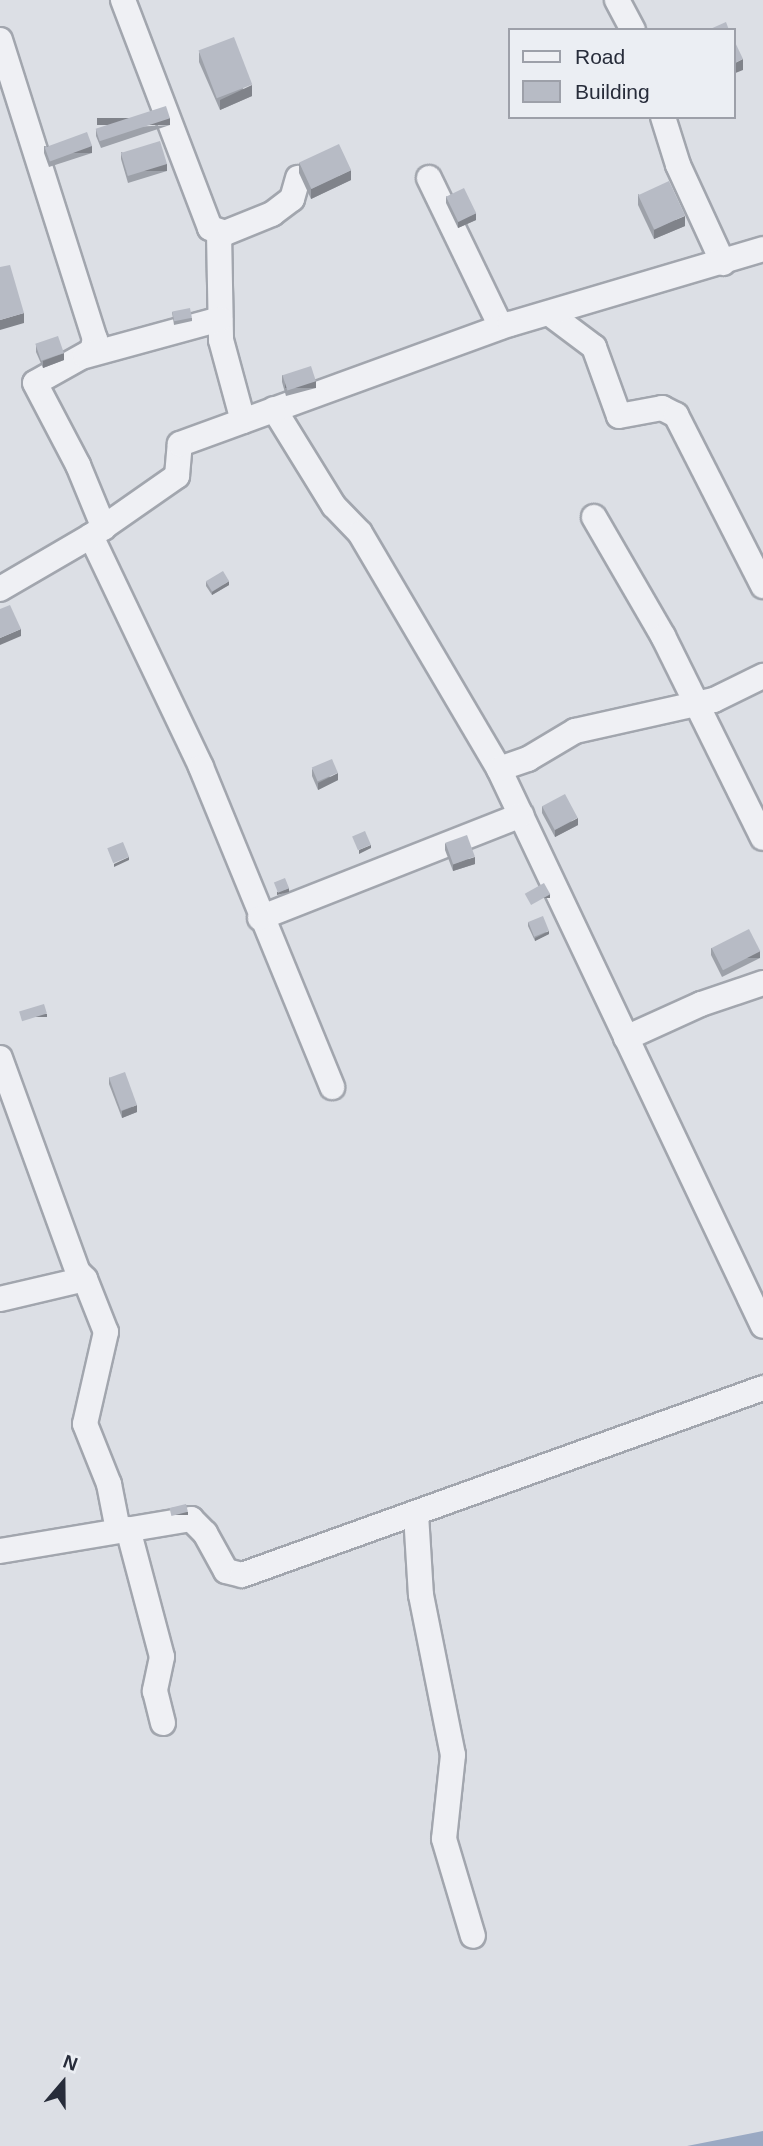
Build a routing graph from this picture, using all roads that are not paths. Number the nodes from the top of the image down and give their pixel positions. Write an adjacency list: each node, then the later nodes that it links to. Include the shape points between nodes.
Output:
1 (123, 0): 8 (street, via 210,228)
2 (617, 0): 3 (street)
3 (632, 28)
4 (0, 40): 14 (street, via 94,333 95,345)
5 (664, 119): 10 (street, via 678,165)
6 (298, 178): 8 (street, via 292,199 284,207 240,229)
7 (429, 178): 13 (street)
8 (219, 233): 12 (street)
9 (763, 249): 10 (street)
10 (723, 263): 11 (street)
11 (550, 314): 13 (street); 19 (street, via 589,340 619,415 662,408 676,415)
12 (220, 319): 14 (street); 16 (street, via 225,362)
13 (501, 327): 15 (street)
14 (85, 356): 18 (street, via 35,383 78,465)
15 (274, 409): 16 (street); 23 (street, via 334,506 360,533)
16 (243, 421): 18 (street, via 180,444 180,474)
17 (594, 517): 22 (street)
18 (98, 532): 20 (street); 26 (street, via 201,767)
19 (763, 586)
20 (0, 589)
21 (763, 676): 22 (street)
22 (697, 705): 23 (street, via 575,731 528,759); 25 (street)
23 (499, 769): 24 (street)
24 (521, 815): 26 (street); 28 (street)
25 (763, 838)
26 (260, 918): 30 (street)
27 (760, 992): 28 (street, via 701,1004)
28 (626, 1038): 33 (street)
29 (0, 1058): 31 (street, via 78,1272)
30 (332, 1087)
31 (85, 1279): 32 (street); 36 (street, via 106,1332 85,1424)
32 (0, 1299)
33 (763, 1326)
34 (763, 1388): 35 (street)
35 (416, 1514): 36 (street, via 242,1575 226,1571 205,1533 191,1519); 39 (street, via 421,1595 453,1755 444,1839)
36 (123, 1530): 37 (street); 38 (street, via 162,1657 155,1691)
37 (0, 1551)
38 (163, 1723)
39 (473, 1936)

